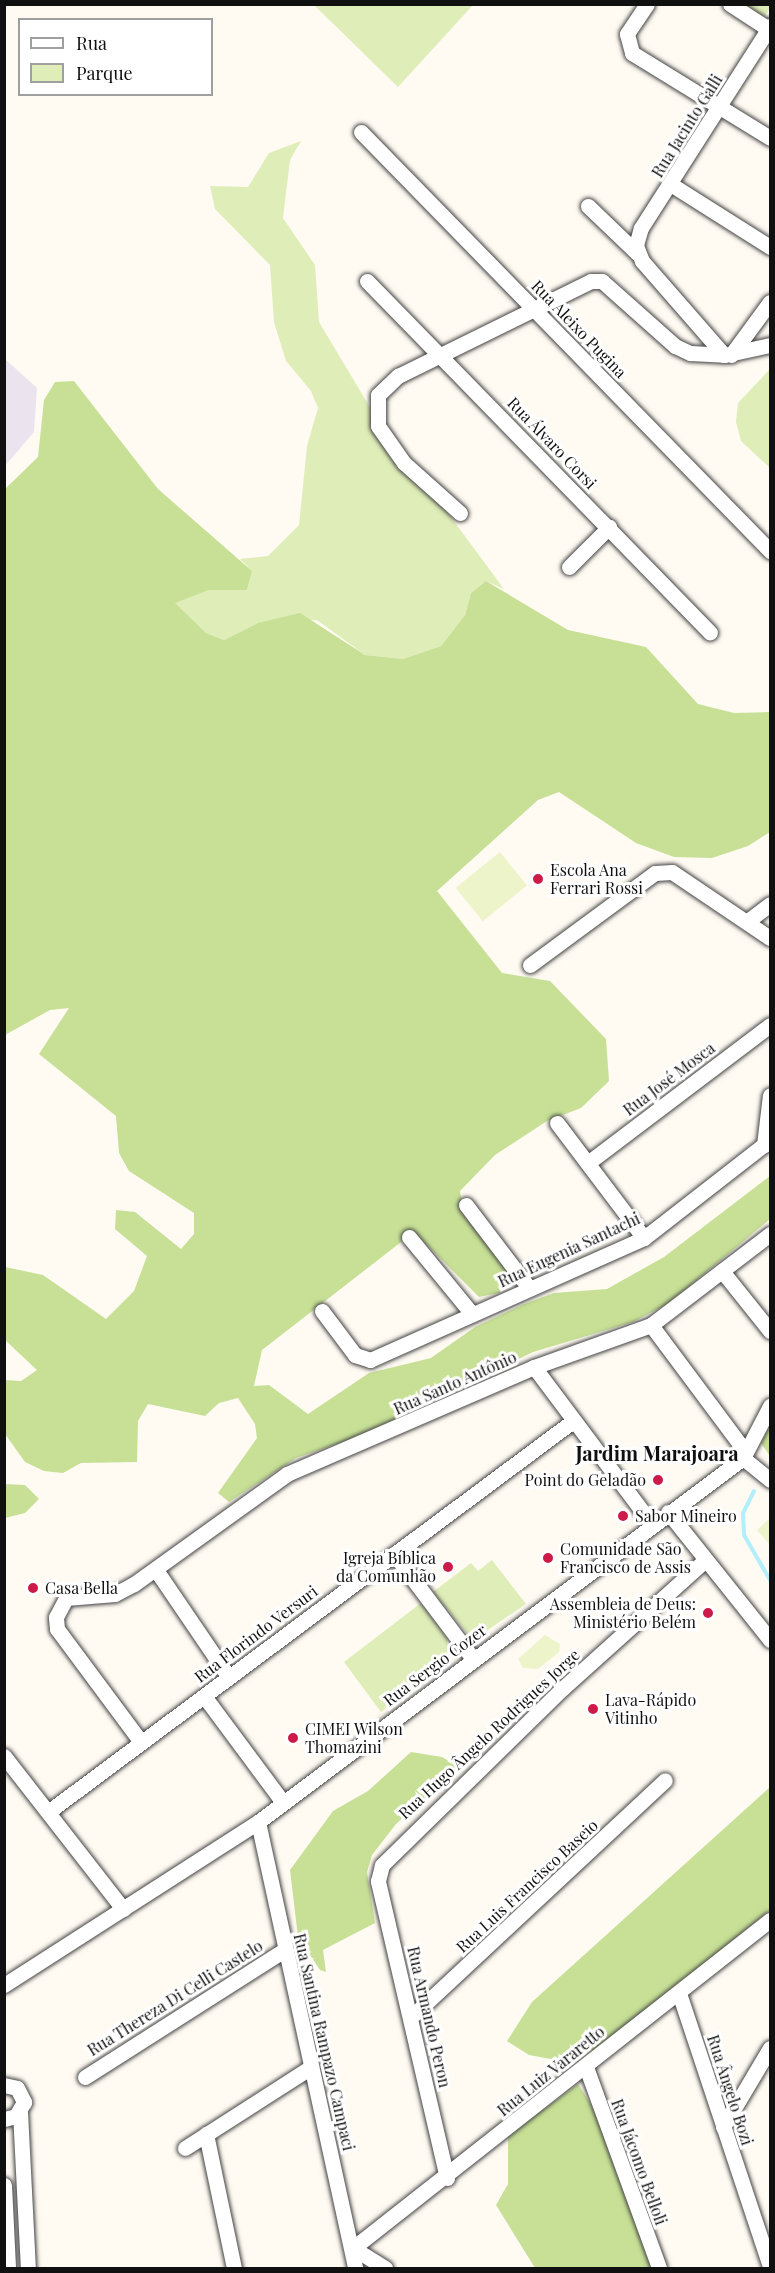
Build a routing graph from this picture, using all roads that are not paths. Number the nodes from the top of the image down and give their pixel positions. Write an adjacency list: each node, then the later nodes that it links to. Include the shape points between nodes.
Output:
1 (646, 4): 4 (street, via 627,34 627,47)
2 (729, 4): 3 (street)
3 (770, 28): 4 (street, Rua Jacinto Galli)
4 (721, 107): 6 (street); 7 (street, Rua Jacinto Galli)
5 (361, 132): 13 (street, Rua Aleixo Pugina)
6 (771, 138)
7 (672, 185): 9 (street); 10 (street, Rua Jacinto Galli, via 641,228)
8 (588, 206): 10 (street)
9 (771, 247)
10 (637, 249): 15 (street)
11 (367, 281): 16 (street, Rua Álvaro Corsi)
12 (771, 302): 15 (street)
13 (537, 312): 15 (street, via 591,281 613,288 675,346); 16 (street); 19 (street, Rua Aleixo Pugina)
14 (771, 345): 15 (street)
15 (728, 355)
16 (443, 357): 17 (street, via 398,376 378,395 378,426 388,444); 18 (street, Rua Álvaro Corsi)
17 (460, 513)
18 (609, 527): 20 (street); 21 (street, Rua Álvaro Corsi)
19 (771, 551)
20 (568, 567)
21 (710, 632)
22 (771, 904): 23 (street)
23 (749, 920): 24 (street); 25 (street, via 672,872 655,873)
24 (771, 938)
25 (530, 965)
26 (771, 1025): 30 (street, Rua José Mosca)
27 (771, 1095): 29 (street)
28 (557, 1123): 30 (street)
29 (767, 1143): 34 (street, Rua Eugenia Santachi)
30 (589, 1162): 34 (street)
31 (466, 1205): 36 (street)
32 (771, 1234): 35 (street, Rua Santo Antônio)
33 (409, 1237): 38 (street)
34 (644, 1238): 36 (street, Rua Eugenia Santachi)
35 (722, 1271): 39 (street, Rua Santo Antônio); 40 (street)
36 (529, 1288): 38 (street, Rua Eugenia Santachi)
37 (322, 1311): 38 (street, Rua Eugenia Santachi, via 364,1361)
38 (472, 1314)
39 (651, 1325): 41 (street, Rua Santo Antônio); 44 (street, via 734,1436)
40 (771, 1331)
41 (534, 1367): 43 (street); 50 (street, Rua Santo Antônio, via 287,1474)
42 (771, 1406): 44 (street, Rua Sergio Cozer)
43 (573, 1420): 47 (street); 48 (street, Rua Florindo Versuri)
44 (743, 1458): 45 (street); 46 (street, Rua Sergio Cozer)
45 (771, 1480)
46 (668, 1512): 47 (street, Rua Sergio Cozer); 49 (street)
47 (652, 1524): 52 (street, Rua Sergio Cozer)
48 (394, 1554): 52 (street); 53 (street, Rua Florindo Versuri)
49 (704, 1561): 51 (street); 61 (street, Rua Hugo Ângelo Rodrigues Jorge, via 563,1688)
50 (156, 1570): 53 (street); 55 (street, Rua Santo Antônio, via 115,1594 66,1598 56,1617 57,1629)
51 (771, 1640)
52 (473, 1659): 58 (street, Rua Sergio Cozer)
53 (228, 1677): 54 (street, Rua Florindo Versuri)
54 (204, 1696): 55 (street, Rua Florindo Versuri); 58 (street)
55 (141, 1742): 59 (street, Rua Florindo Versuri)
56 (6, 1762): 59 (street)
57 (665, 1780): 67 (street, Rua Luis Francisco Baseio)
58 (282, 1801): 60 (street, Rua Sergio Cozer)
59 (48, 1812): 62 (street)
60 (258, 1822): 62 (street, Rua Sergio Cozer); 64 (street, Rua Santina Rampazo Campaci)
61 (382, 1865): 67 (street, Rua Armando Peron, via 378,1881)
62 (123, 1909): 65 (street, Rua Sergio Cozer)
63 (771, 1920): 66 (street, Rua Luiz Vararetto)
64 (284, 1950): 69 (street, Rua Santina Rampazo Campaci); 71 (street, Rua Thereza Di Celli Castelo)
65 (4, 1985)
66 (679, 1993): 70 (street, Rua Luiz Vararetto); 75 (street, Rua Ângelo Bozi)
67 (411, 2017): 78 (street, Rua Armando Peron)
68 (771, 2048): 75 (street)
69 (311, 2067): 76 (street); 80 (street, Rua Santina Rampazo Campaci)
70 (586, 2067): 78 (street, Rua Luiz Vararetto); 87 (street, Rua Jácomo Belloli)
71 (85, 2077)
72 (7, 2083): 73 (street, via 23,2097)
73 (20, 2112): 74 (street); 83 (street)
74 (4, 2119)
75 (723, 2127): 81 (street, Rua Ângelo Bozi)
76 (206, 2134): 77 (street); 84 (street)
77 (185, 2148)
78 (447, 2178): 80 (street, Rua Luiz Vararetto)
79 (4, 2186): 82 (street)
80 (352, 2248): 85 (street, Rua Santina Rampazo Campaci); 86 (street)
81 (771, 2267)
82 (8, 2268)
83 (28, 2268)
84 (234, 2268)
85 (355, 2268)
86 (385, 2268)
87 (659, 2268)

